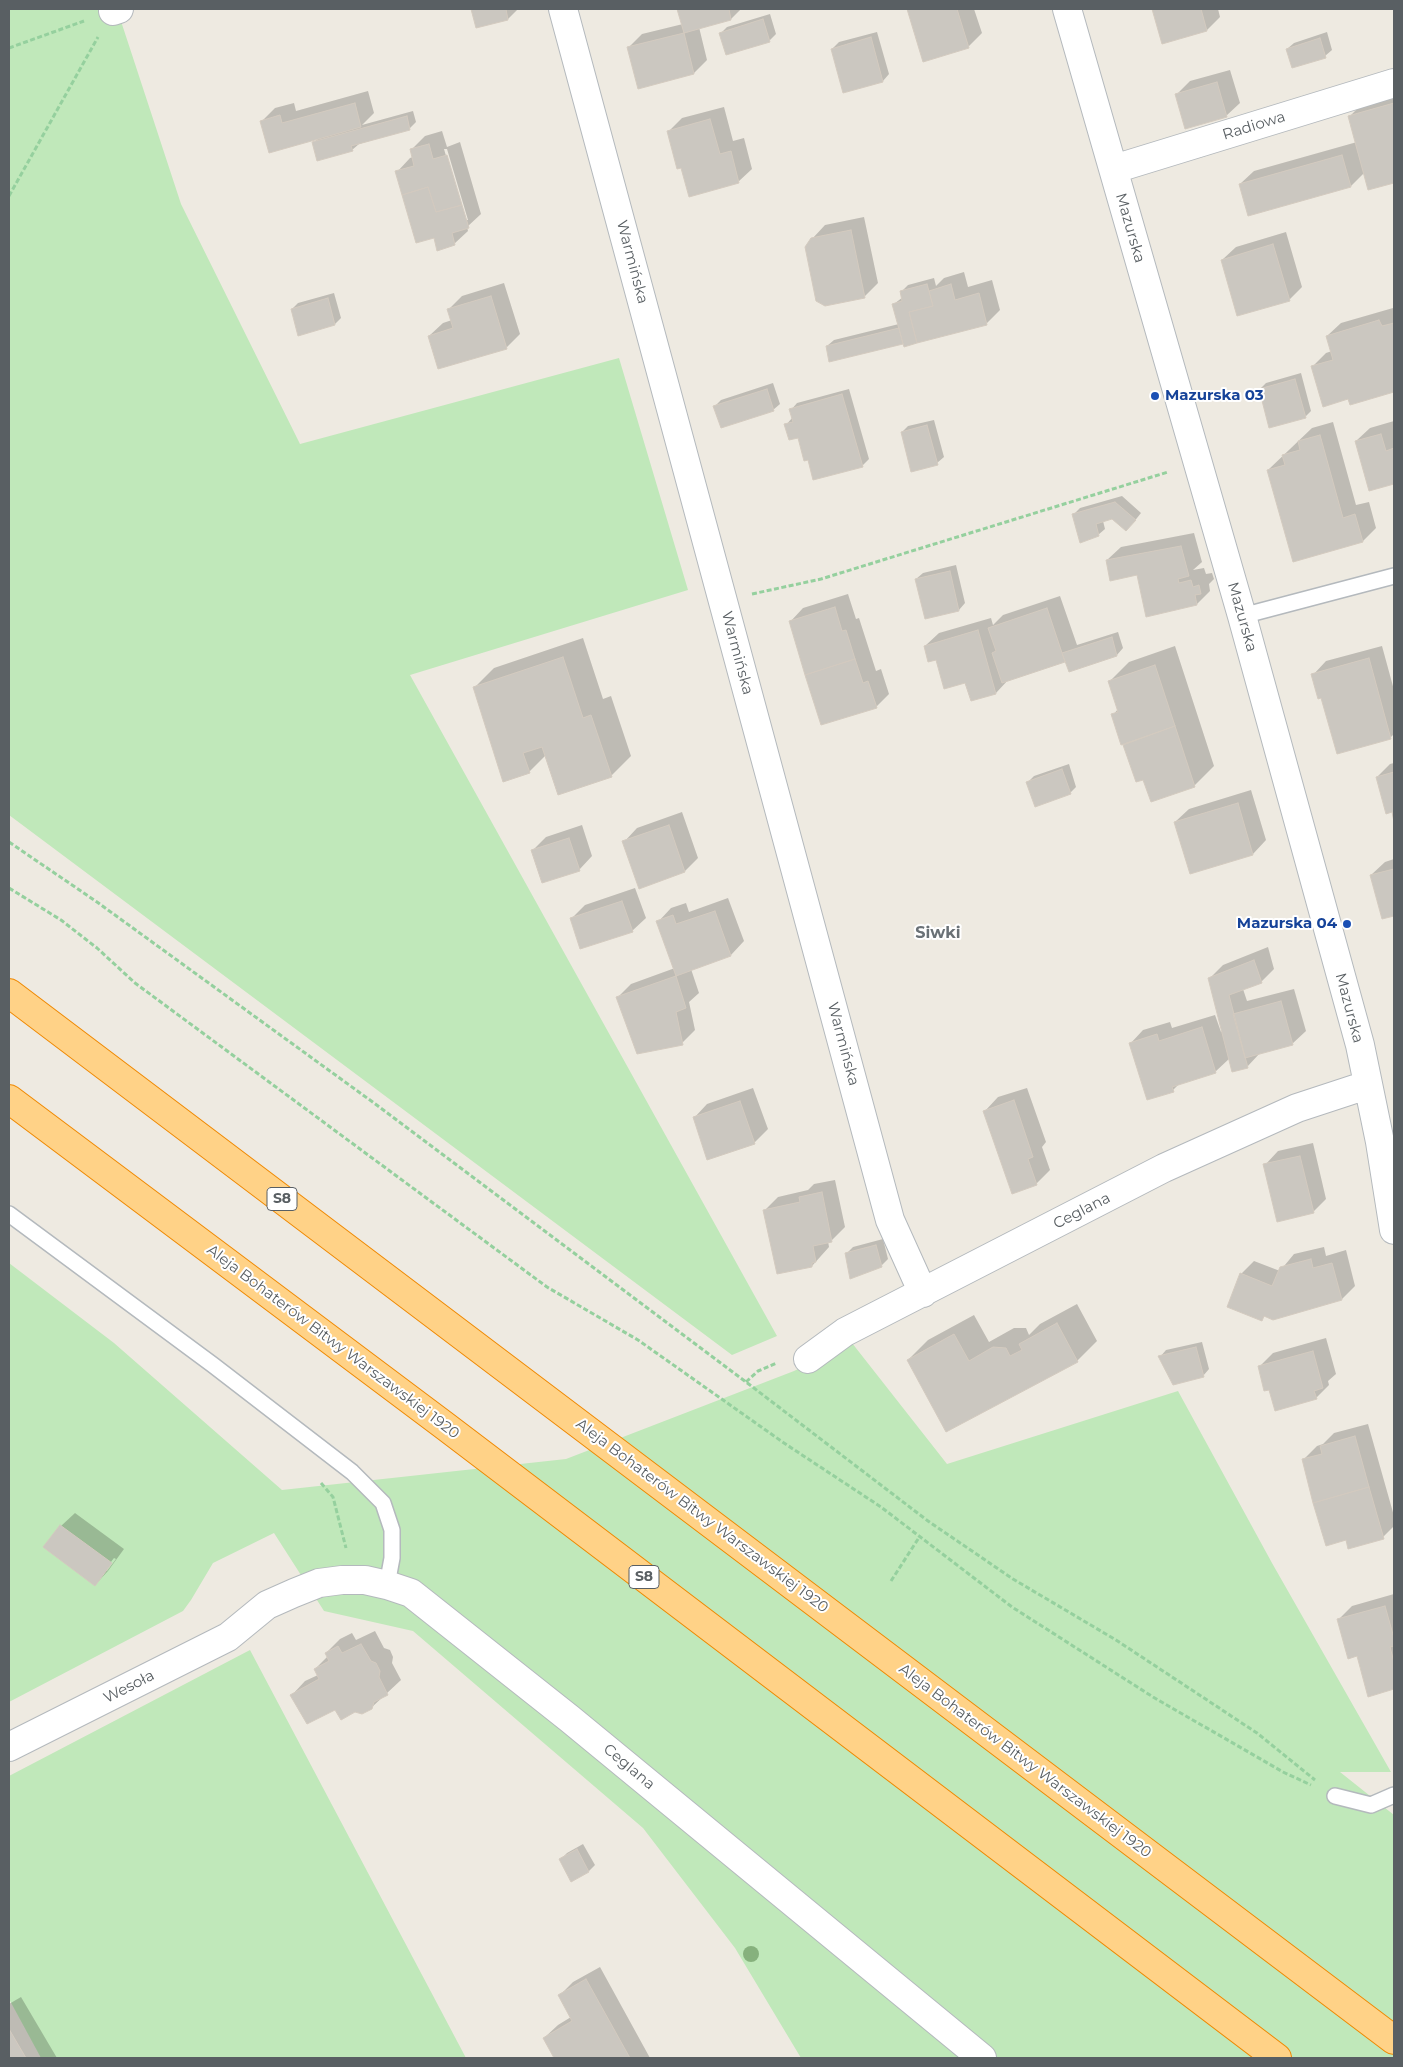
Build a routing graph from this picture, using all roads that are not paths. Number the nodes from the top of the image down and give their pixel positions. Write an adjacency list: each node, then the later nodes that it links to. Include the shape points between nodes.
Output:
1 (563, 9): 13 (street, Warmińska, via 890,1220)
2 (1067, 9): 4 (street, Mazurska)
3 (1394, 83): 4 (street, Radiowa)
4 (1114, 170): 6 (street, Mazurska)
5 (1394, 576): 6 (lane)
6 (1242, 616): 8 (street, Mazurska, via 1360,1045)
7 (9, 993): 20 (highway, Aleja Bohaterów Bitwy Warszawskiej 1920 / S8)
8 (1367, 1085): 10 (street, Mazurska); 13 (street, Ceglana, via 1298,1108 1164,1168)
9 (9, 1099): 22 (highway, Aleja Bohaterów Bitwy Warszawskiej 1920 / S8)
10 (1387, 1140): 12 (street, Mazurska)
11 (9, 1214): 15 (lane, via 352,1472 383,1503 389,1517 392,1558)
12 (1394, 1230)
13 (923, 1293): 14 (street, Ceglana, via 845,1332)
14 (808, 1359)
15 (387, 1585): 16 (street, Ceglana, via 365,1580 319,1583 267,1605); 21 (street, Ceglana, via 411,1593 570,1719)
16 (245, 1622): 17 (street, Wesoła, via 228,1637)
17 (9, 1747)
18 (1394, 1795): 19 (lane, via 1371,1805)
19 (1335, 1796)
20 (1394, 2040)
21 (982, 2058)
22 (1277, 2058)

